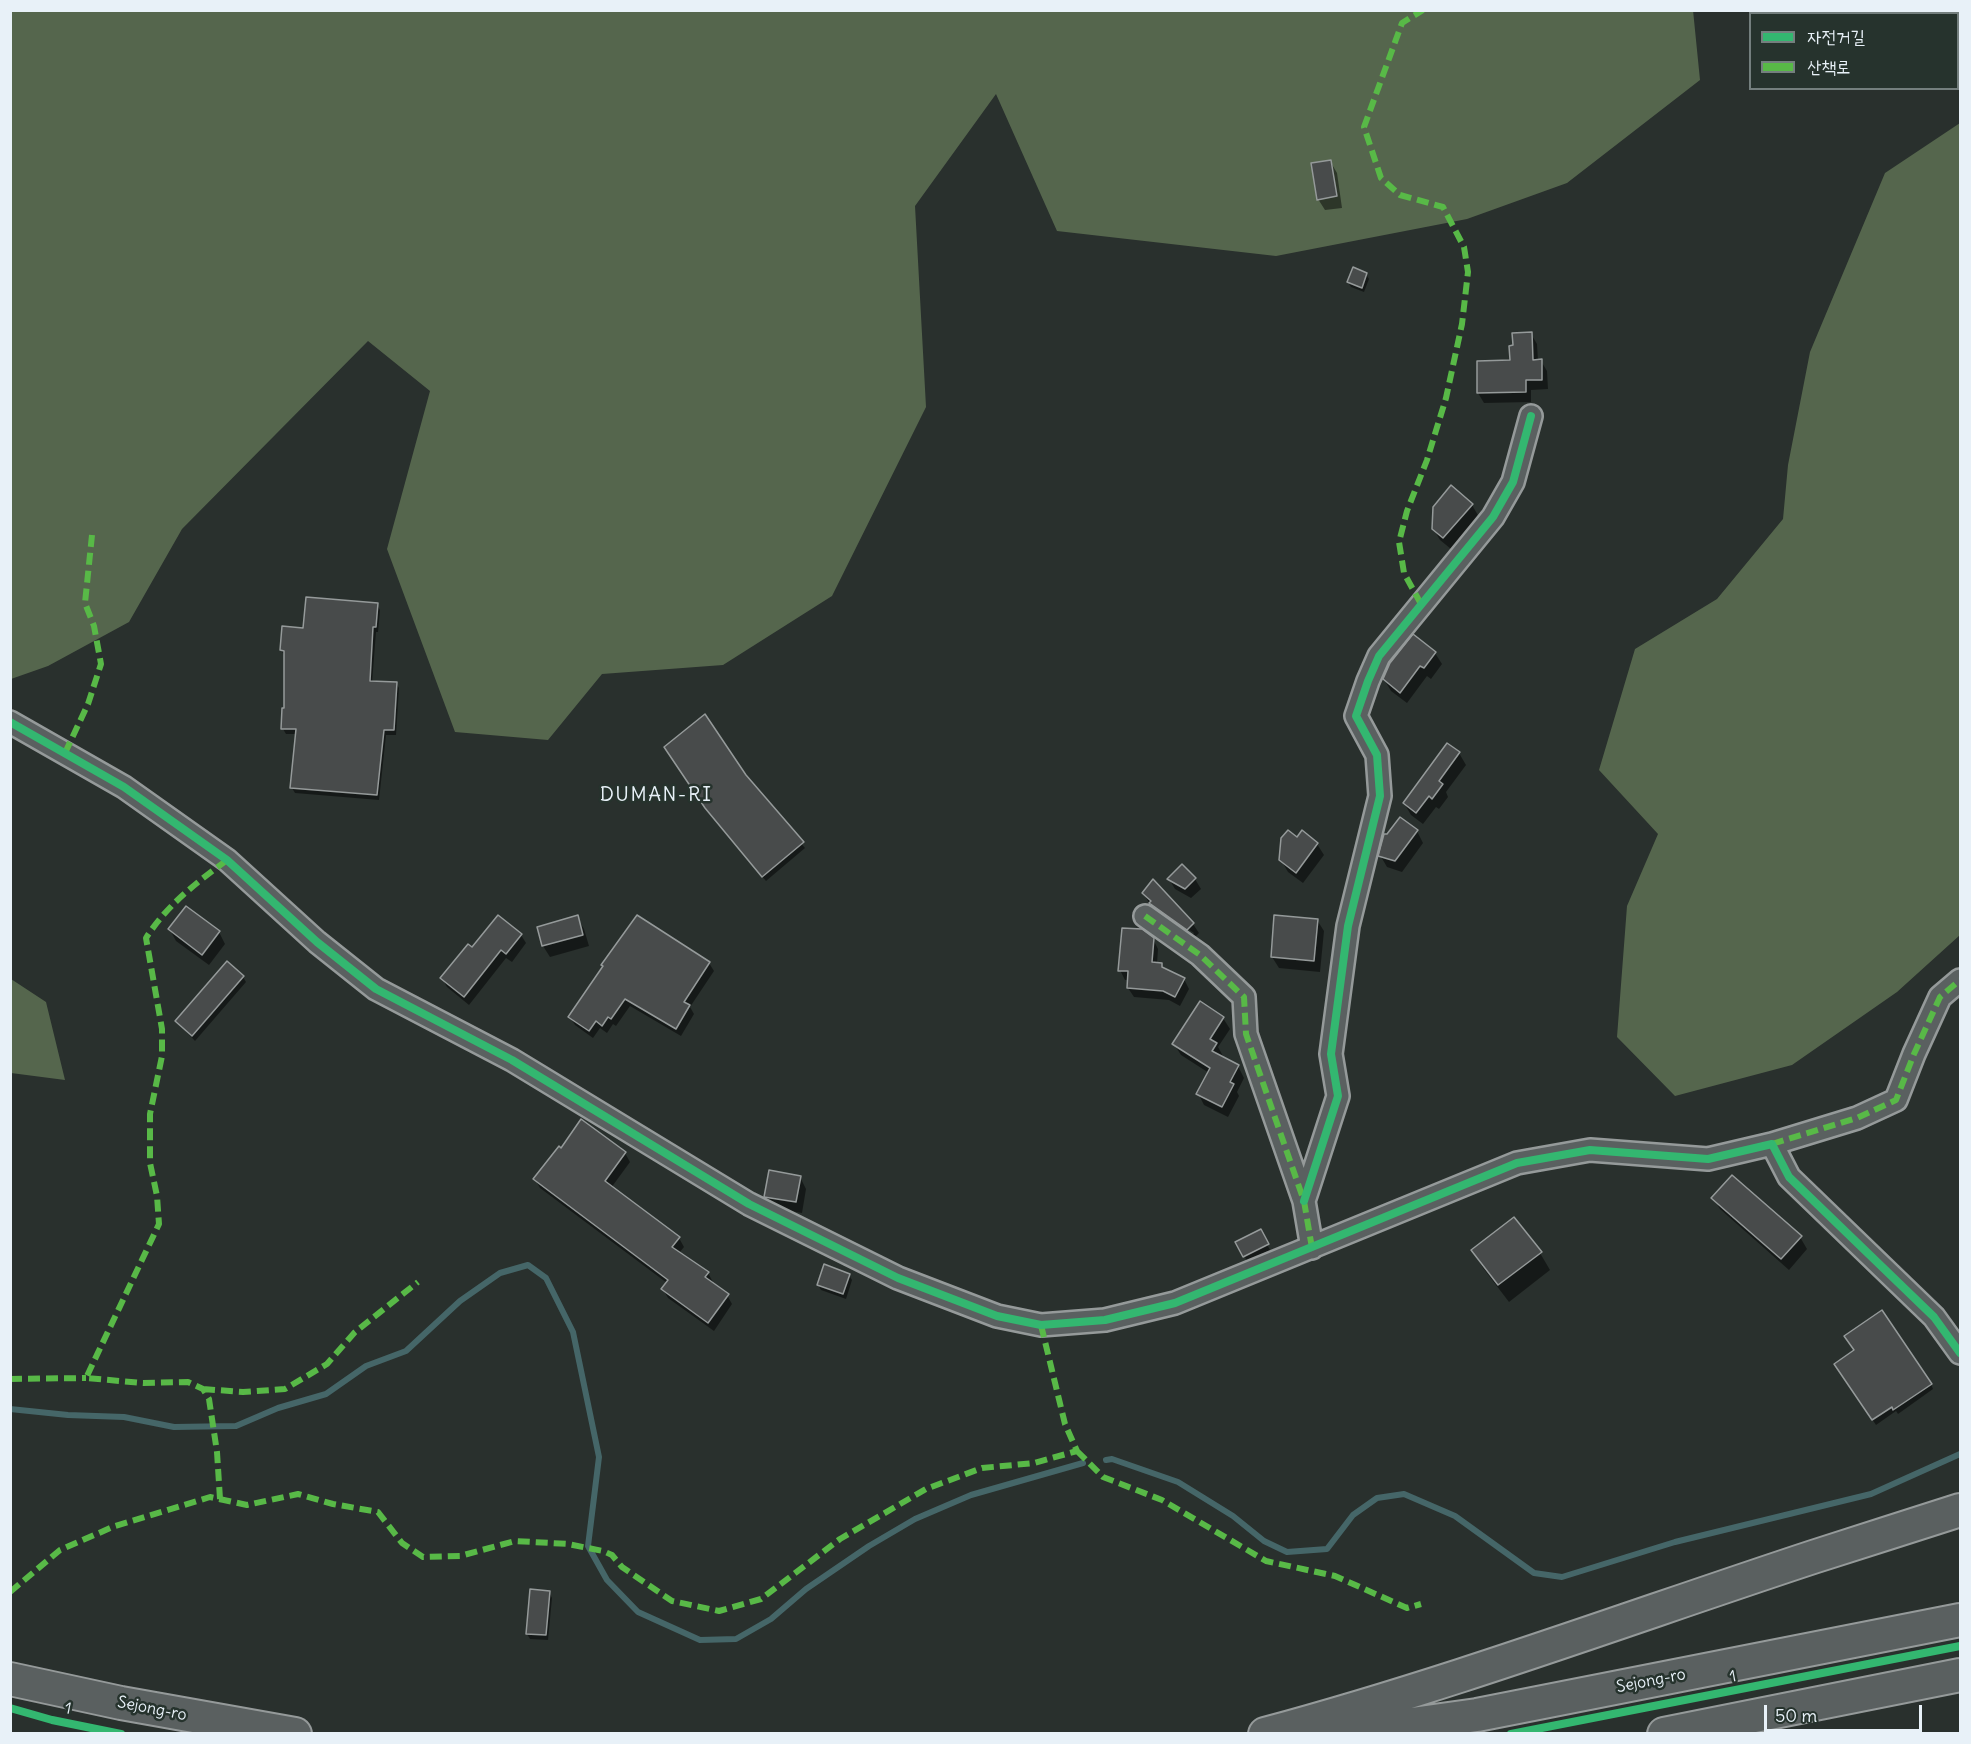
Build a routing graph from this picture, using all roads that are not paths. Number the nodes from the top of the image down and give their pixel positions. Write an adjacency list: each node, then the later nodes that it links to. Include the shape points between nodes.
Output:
1 (1531, 416): 6 (street, via 1513,482 1498,508 1379,656 1356,716 1377,755 1380,796 1348,926 1331,1054 1338,1096)
2 (10, 722): 7 (street, via 124,787 227,860 317,942 376,989 512,1060 749,1204 898,1278 997,1316 1041,1325 1105,1320 1175,1303)
3 (1145, 916): 6 (street, via 1200,955 1244,997 1246,1035)
4 (1960, 980): 5 (street, via 1940,997 1896,1100 1857,1118)
5 (1772, 1144): 7 (street, via 1708,1159 1590,1150 1517,1163); 8 (street, via 1789,1177 1934,1317)
6 (1304, 1201): 7 (street)
7 (1312, 1248)
8 (1960, 1353)
9 (1960, 1510): 14 (highway, via 1520,1657)
10 (1960, 1620): 15 (highway, Sejong-ro, via 1477,1715)
11 (1960, 1674): 16 (highway)
12 (10, 1679): 13 (highway, Sejong-ro)
13 (295, 1734)
14 (1265, 1734)
15 (1340, 1734)
16 (1664, 1734)

